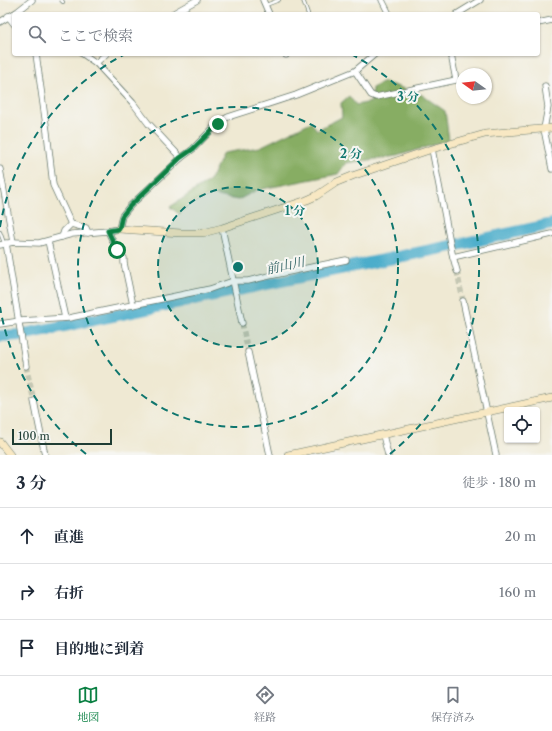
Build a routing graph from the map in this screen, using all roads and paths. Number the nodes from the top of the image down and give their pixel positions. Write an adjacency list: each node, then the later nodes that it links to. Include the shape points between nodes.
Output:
1 (32, 0): 8 (street)
2 (197, 0): 9 (street)
3 (279, 0): 7 (lane)
4 (303, 0): 11 (lane)
5 (382, 0): 12 (street)
6 (480, 0): 13 (street)
7 (264, 2): 10 (street)
8 (18, 12)
9 (176, 12)
10 (268, 12)
11 (307, 12)
12 (388, 12)
13 (460, 12)
14 (12, 14): 15 (street)
15 (8, 16): 17 (street); 18 (street)
16 (552, 20): 19 (street)
17 (12, 21)
18 (0, 22)
19 (540, 23)
20 (36, 56): 34 (street, via 53,185)
21 (86, 56): 25 (street)
22 (104, 56): 25 (street)
23 (373, 56): 26 (street)
24 (450, 56): 26 (street, via 456,80 376,97 371,95)
25 (96, 62): 31 (street)
26 (354, 71): 31 (street, via 296,95 228,117)
27 (545, 86): 29 (street, via 548,107)
28 (552, 128): 29 (street)
29 (544, 129): 30 (street, via 485,134); 33 (street)
30 (432, 149): 35 (street, via 337,182 307,200); 44 (street)
31 (180, 158): 36 (street, via 130,206 122,216)
32 (0, 169): 43 (street)
33 (552, 169)
34 (71, 224): 39 (street, via 86,228); 41 (street)
35 (222, 228): 36 (street, via 191,233); 47 (street)
36 (119, 229): 37 (street)
37 (108, 231): 39 (street); 49 (street, via 124,258)
38 (0, 232): 43 (lane)
39 (88, 233): 41 (street)
40 (552, 234): 44 (street)
41 (62, 236): 42 (street)
42 (48, 241): 43 (street); 50 (street)
43 (4, 242): 51 (street)
44 (453, 255): 46 (street)
45 (346, 260): 47 (street)
46 (457, 271)
47 (234, 283): 49 (street); 52 (street)
48 (463, 301): 58 (street)
49 (133, 305): 50 (street)
50 (65, 318): 51 (street)
51 (20, 322): 53 (street); 55 (street)
52 (242, 323)
53 (0, 324)
54 (248, 352): 63 (street)
55 (26, 366)
56 (552, 398): 58 (street)
57 (34, 401): 62 (street)
58 (487, 412): 59 (street); 66 (street)
59 (383, 435): 64 (street); 65 (street)
60 (0, 442): 61 (street)
61 (10, 455)
62 (45, 455)
63 (270, 455)
64 (288, 455)
65 (388, 455)
66 (496, 455)

